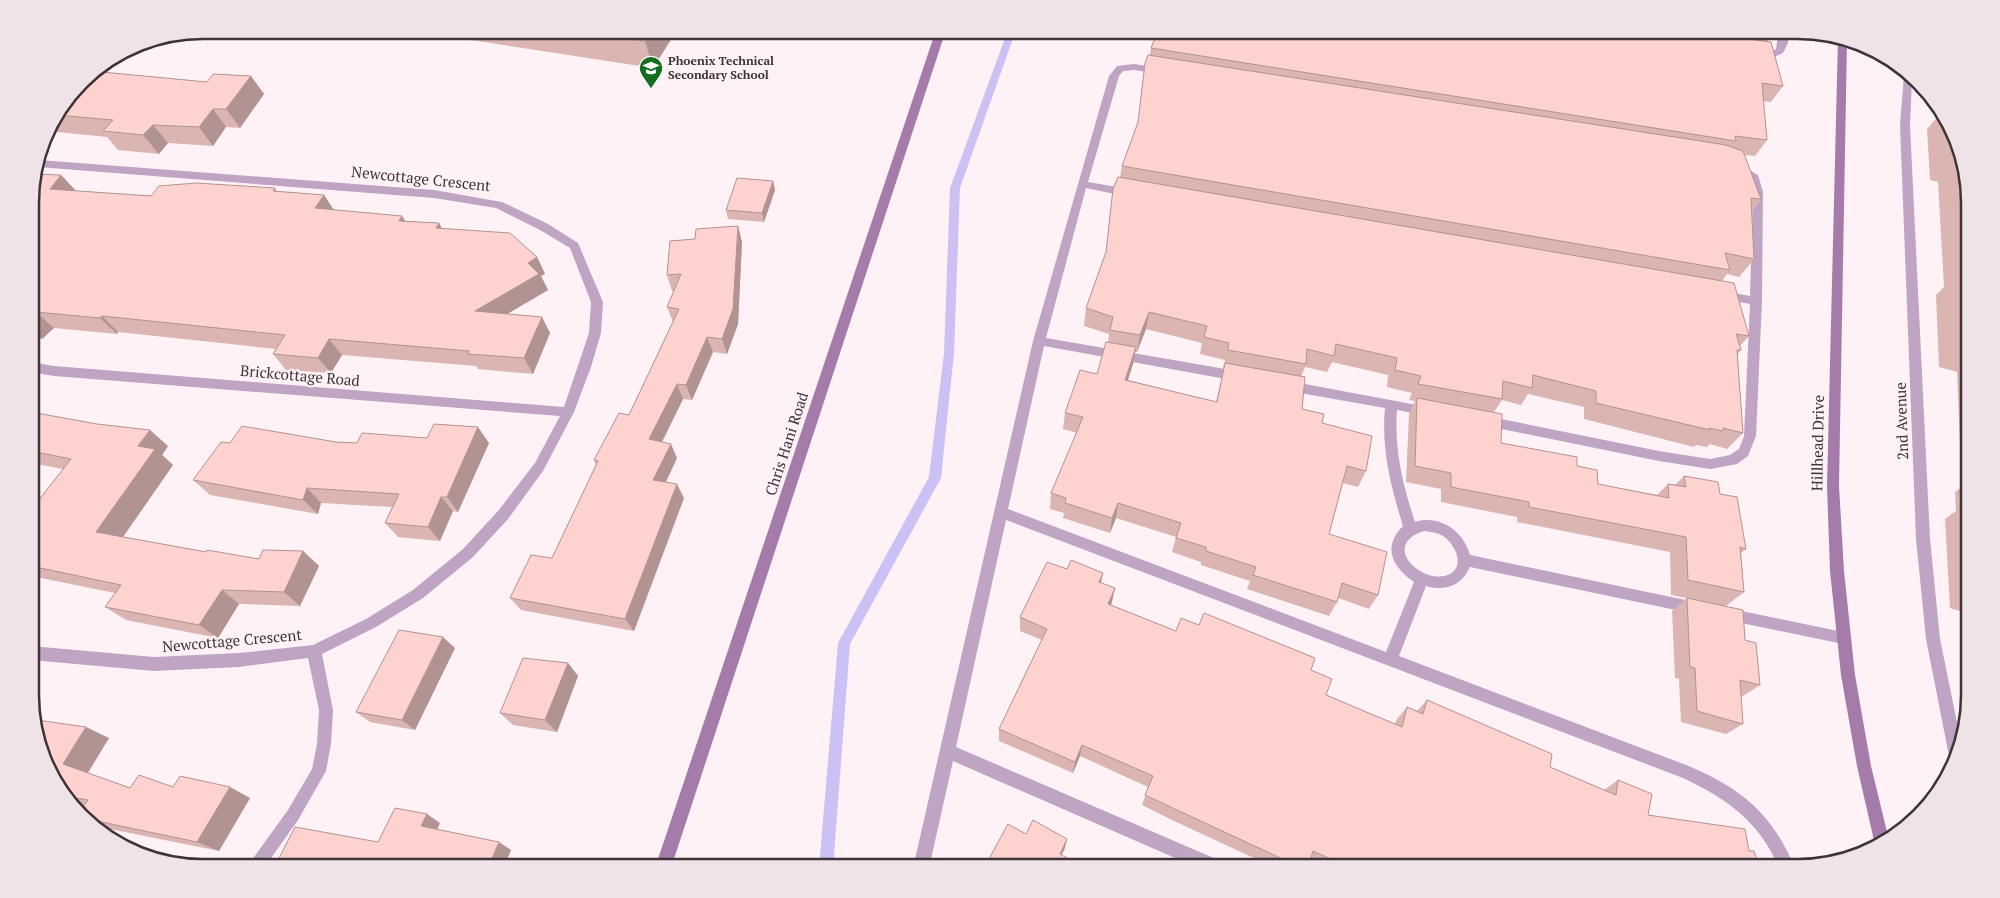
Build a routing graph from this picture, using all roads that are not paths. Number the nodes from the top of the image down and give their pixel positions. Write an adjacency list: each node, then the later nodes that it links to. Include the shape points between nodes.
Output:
1 (938, 39): 33 (street, Chris Hani Road)
2 (1783, 39): 4 (street, via 1779,53)
3 (1842, 45): 25 (street, Hillhead Drive, via 1833,486 1836,572)
4 (1752, 53)
5 (1173, 74): 9 (street, via 1134,67 1120,68 1114,76)
6 (1907, 82): 29 (street, 2nd Avenue, via 1923,540 1933,639)
7 (43, 163): 18 (street, Newcottage Crescent, via 434,194 498,205 544,226 574,246 597,302 595,333)
8 (1728, 163): 12 (street, via 1754,178 1758,192)
9 (1082, 184): 10 (street); 13 (street)
10 (1140, 195)
11 (1707, 293): 12 (street)
12 (1756, 301): 20 (street, via 1750,436 1744,452 1733,460 1710,464 1659,456)
13 (1039, 341): 15 (street); 21 (street)
14 (39, 368): 18 (street, Brickcottage Road, via 280,391)
15 (1254, 379)
16 (1273, 383): 17 (street)
17 (1391, 404): 19 (street); 22 (street, via 1389,438 1393,471)
18 (568, 412): 26 (street, Newcottage Crescent, via 539,467 503,516 468,553 418,594 372,623)
19 (1445, 414)
20 (1476, 419)
21 (1000, 512): 28 (street); 30 (street)
22 (1410, 527): 23 (street, via 1424,525 1452,535 1462,548); 24 (street, via 1400,535 1396,546 1399,560)
23 (1465, 560): 24 (street, via 1462,572 1452,580 1438,584); 25 (street)
24 (1422, 580): 28 (street)
25 (1843, 638): 31 (street, Hillhead Drive, via 1864,766)
26 (314, 651): 27 (street, Newcottage Crescent, via 239,660 154,664); 32 (street, via 326,710 319,771 293,815)
27 (39, 653)
28 (1390, 660): 36 (street, via 1686,772 1732,796 1761,824)
29 (1954, 744)
30 (948, 750): 34 (street); 35 (street)
31 (1881, 836)
32 (261, 859)
33 (666, 859)
34 (923, 859)
35 (1196, 859)
36 (1784, 859)

